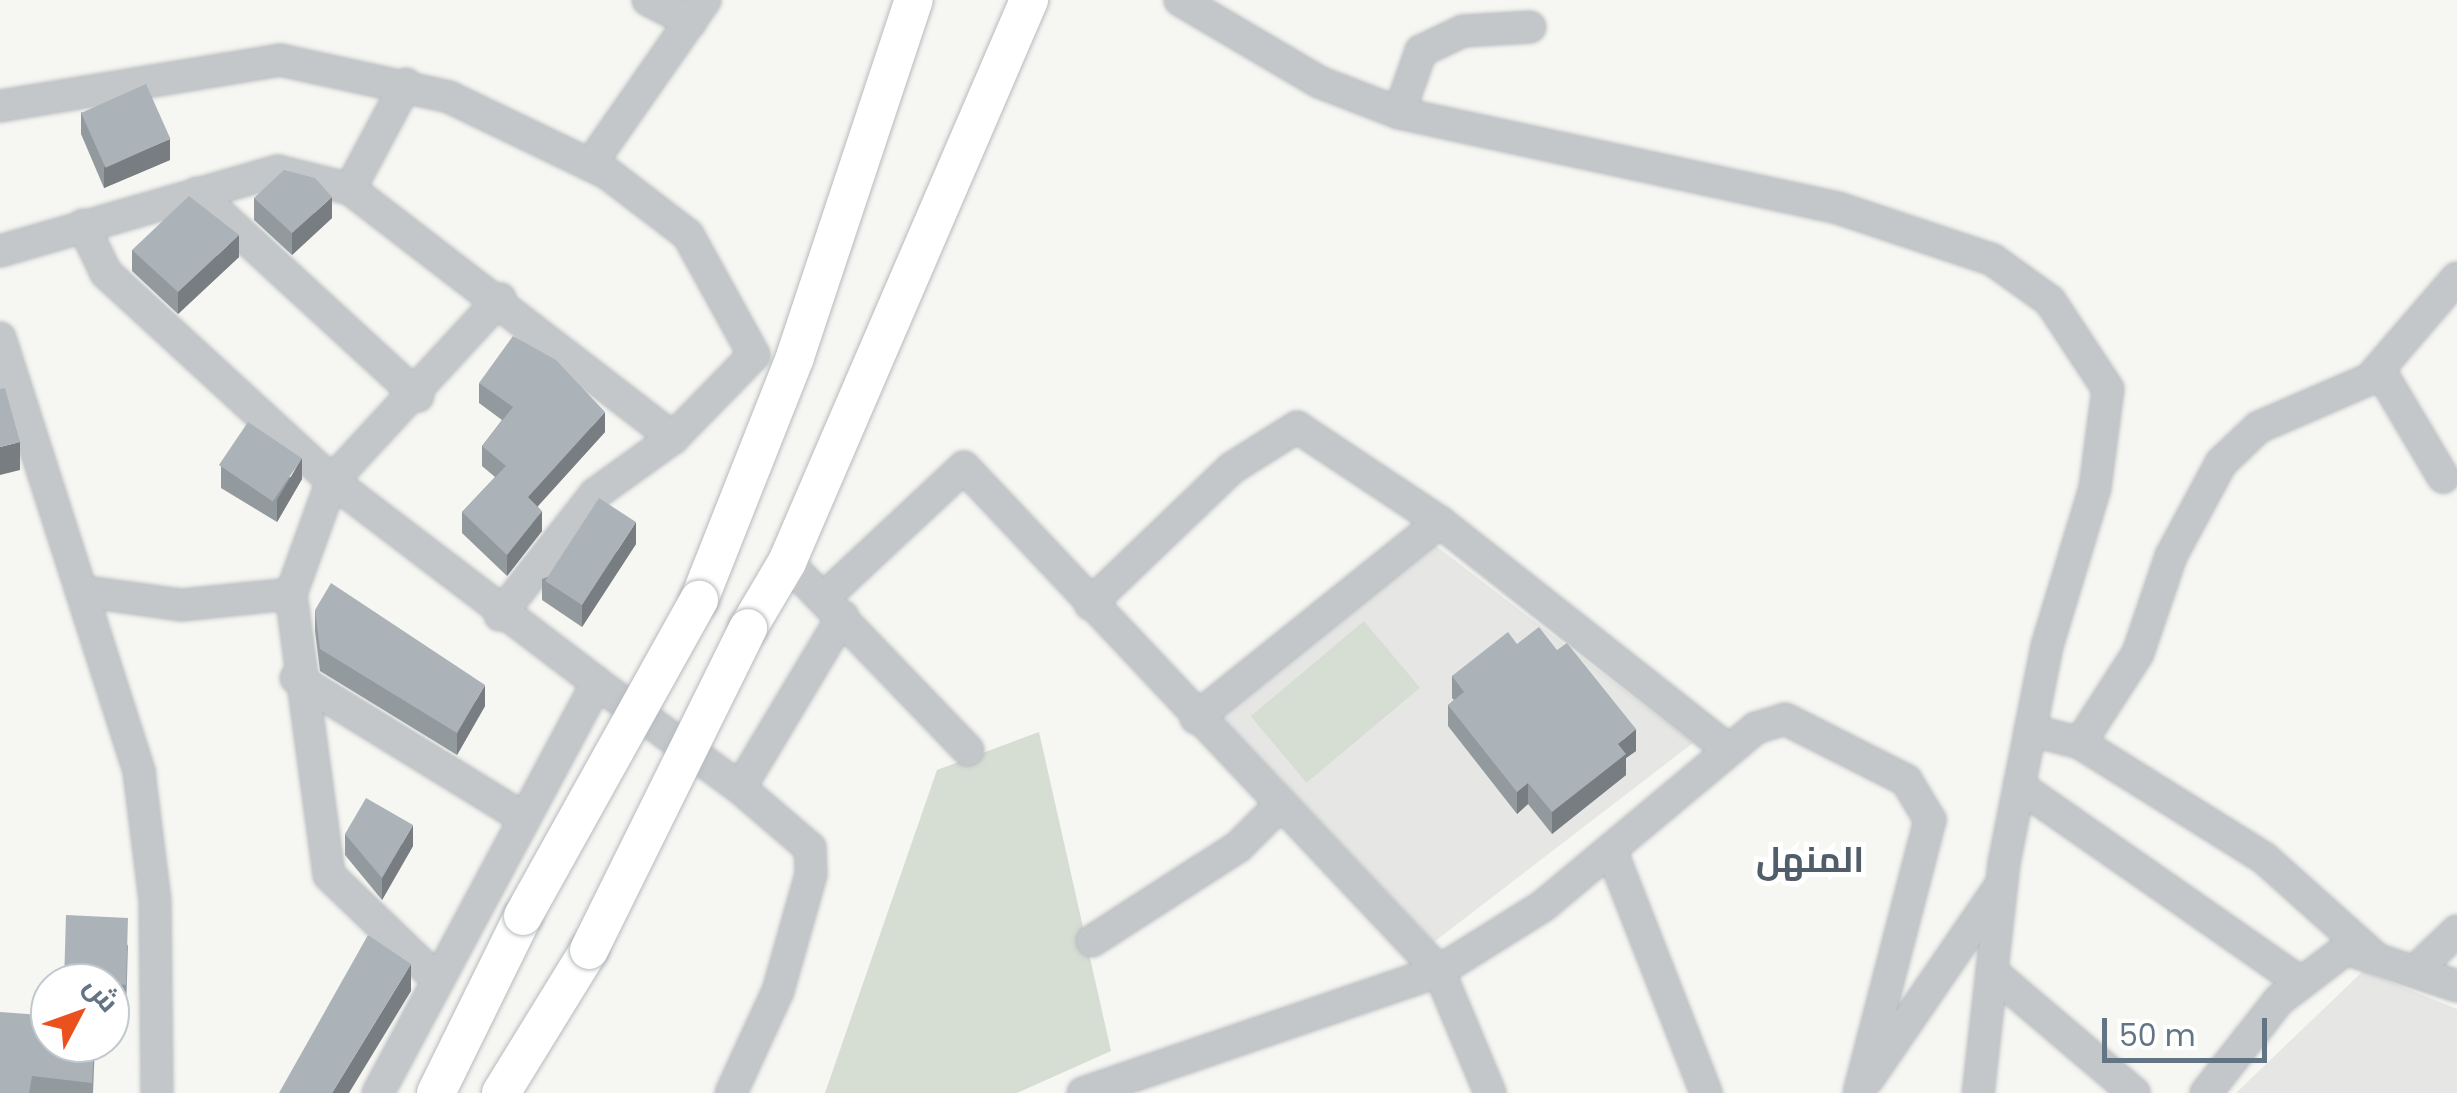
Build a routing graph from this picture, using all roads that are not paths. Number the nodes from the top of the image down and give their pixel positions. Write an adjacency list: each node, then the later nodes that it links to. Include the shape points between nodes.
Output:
1 (648, 0): 6 (street)
2 (914, 0): 58 (main road, bridge, via 795,357 699,600 523,916)
3 (1011, 0): 8 (main road)
4 (1029, 0): 8 (main road)
5 (1180, 0): 11 (street, via 1318,82)
6 (698, 11): 12 (street)
7 (1530, 27): 11 (street, via 1464,31 1422,51)
8 (996, 80): 26 (main road)
9 (406, 84): 10 (street, via 280,60); 12 (street); 13 (street)
10 (0, 106)
11 (1399, 113): 35 (street, via 1838,208 1992,260 2050,301 2108,389 2096,488)
12 (590, 164): 22 (street, via 688,235 754,356)
13 (350, 189): 14 (street, via 278,170); 18 (street)
14 (197, 193): 15 (street); 21 (street)
15 (83, 225): 16 (street); 24 (street, via 106,273)
16 (0, 251)
17 (2457, 278): 20 (street)
18 (500, 299): 21 (street); 22 (street)
19 (1, 345): 27 (street)
20 (2379, 369): 23 (street); 36 (street, via 2259,427 2222,463 2171,556 2138,653)
21 (418, 396): 24 (street)
22 (673, 438): 31 (street, via 595,494)
23 (2444, 477)
24 (332, 481): 28 (street); 31 (street)
25 (1440, 522): 29 (street, via 1297,427 1232,468); 34 (street); 38 (street)
26 (787, 562): 30 (street); 54 (main road, bridge, via 589,950)
27 (87, 592): 28 (street, via 182,605); 56 (street, via 139,772 155,901)
28 (291, 594): 32 (street)
29 (1090, 604): 30 (street, via 964,466); 34 (street)
30 (834, 606): 37 (street); 40 (street)
31 (500, 616): 33 (street)
32 (296, 678): 42 (street); 51 (street, via 330,875)
33 (597, 683): 40 (street); 42 (street)
34 (1196, 718): 41 (street)
35 (2030, 730): 36 (street); 39 (street)
36 (2080, 743): 47 (street, via 2264,858)
37 (968, 750)
38 (1729, 750): 43 (street); 55 (street, via 1785,718 1906,780 1930,820)
39 (2019, 786): 44 (street); 52 (street)
40 (740, 788): 59 (street, via 810,848 810,874 778,991)
41 (1277, 808): 46 (street, via 1238,848); 48 (street)
42 (524, 818): 51 (street)
43 (1611, 850): 48 (street, via 1543,906); 62 (street)
44 (2002, 882): 50 (street); 55 (street)
45 (2457, 930): 49 (street)
46 (1092, 941)
47 (2377, 959): 49 (street); 52 (street, via 2346,949)
48 (1439, 971): 60 (street); 61 (street)
49 (2415, 971): 53 (street)
50 (1992, 972): 63 (street); 64 (street)
51 (436, 977): 57 (street)
52 (2301, 984): 65 (street)
53 (2457, 986)
54 (505, 1088)
55 (1858, 1092)
56 (157, 1093)
57 (378, 1093)
58 (436, 1093)
59 (731, 1093)
60 (1083, 1093)
61 (1490, 1093)
62 (1706, 1093)
63 (1978, 1093)
64 (2134, 1093)
65 (2206, 1093)

